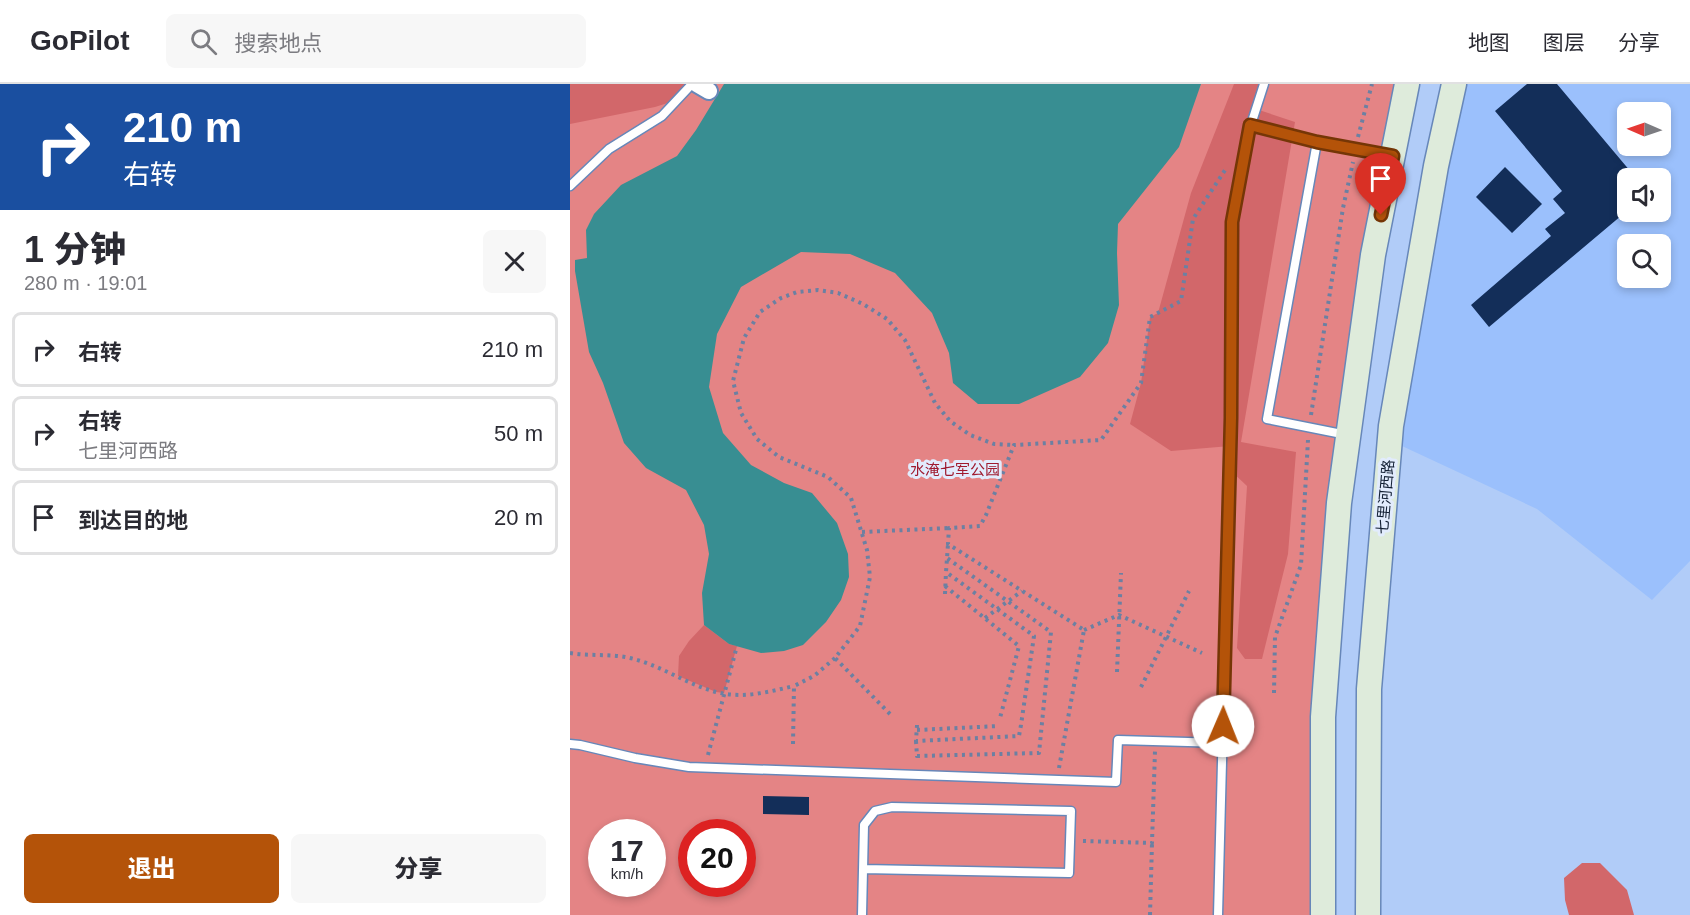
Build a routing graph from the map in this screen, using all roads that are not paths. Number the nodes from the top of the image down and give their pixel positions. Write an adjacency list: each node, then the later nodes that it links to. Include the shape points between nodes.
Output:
1 (692, 84): 8 (lane, via 662,116 609,148)
2 (1264, 84): 5 (lane)
3 (1407, 84): 7 (street)
4 (1454, 84): 16 (street, 七里河西路, via 1391,426 1369,689)
5 (1250, 125): 6 (lane); 10 (lane, via 1232,222)
6 (1317, 142): 7 (lane); 9 (lane, via 1267,420)
7 (1393, 156): 9 (street, via 1373,255)
8 (570, 186)
9 (1348, 435): 15 (street, via 1338,503 1323,717)
10 (1223, 743): 11 (lane, via 1118,740 1116,782 689,767); 14 (lane)
11 (570, 744)
12 (863, 869): 12 (lane, via 864,825 875,810 892,807 1071,811 1069,873); 13 (lane)
13 (862, 915)
14 (1218, 915)
15 (1323, 915)
16 (1368, 915)

